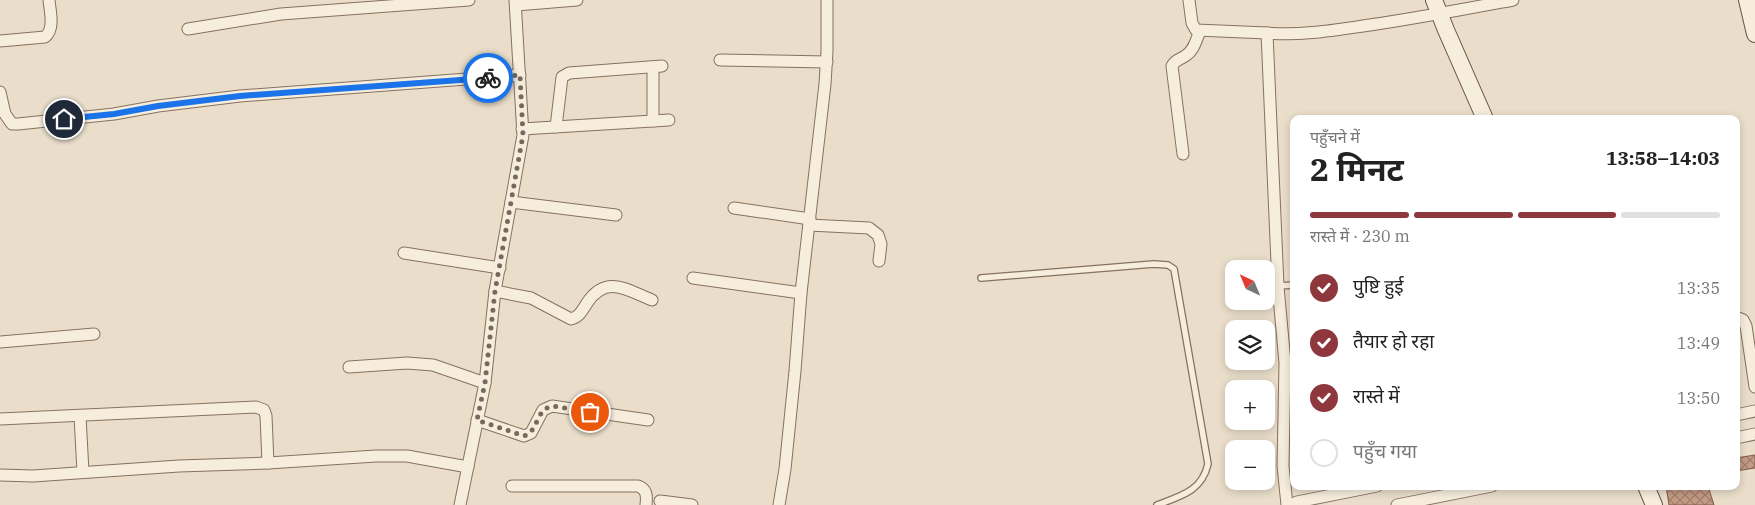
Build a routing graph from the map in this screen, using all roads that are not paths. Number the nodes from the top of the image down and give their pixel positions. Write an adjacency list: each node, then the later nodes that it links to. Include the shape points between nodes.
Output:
1 (49, 0): 14 (street, via 51,28 46,37)
2 (469, 0): 10 (street, via 281,14)
3 (577, 0): 8 (street)
4 (827, 0): 16 (street)
5 (1189, 0): 11 (street, via 1193,27)
6 (1513, 0): 9 (street)
7 (1747, 0): 13 (street)
8 (515, 2): 17 (street)
9 (1437, 7): 12 (street, via 1323,32); 19 (street)
10 (188, 29)
11 (1200, 31): 12 (street); 24 (street, via 1194,47 1172,66)
12 (1267, 33): 35 (street)
13 (1755, 34)
14 (0, 41)
15 (720, 60): 16 (street)
16 (827, 62): 28 (street)
17 (520, 75): 18 (street, via 240,96 18,124 8,120); 23 (street)
18 (0, 92)
19 (1483, 115)
20 (669, 120): 21 (street)
21 (652, 121): 22 (street); 22 (street, via 658,66 565,74 561,82)
22 (556, 127): 23 (street)
23 (522, 129): 25 (street)
24 (1183, 154)
25 (511, 202): 27 (street); 31 (street)
26 (734, 208): 28 (street)
27 (616, 215)
28 (810, 222): 30 (street, via 869,228 881,244); 37 (street)
29 (404, 253): 31 (street)
30 (878, 260)
31 (500, 268): 36 (street)
32 (693, 278): 37 (street)
33 (981, 278): 67 (lane, via 1154,264 1174,269 1208,464 1200,484)
34 (1290, 285): 35 (lane)
35 (1278, 286): 68 (street, via 1285,363 1283,466)
36 (495, 291): 38 (street, via 531,298 571,319 577,318 596,292 608,286 617,285); 43 (street)
37 (801, 292): 66 (street)
38 (652, 300)
39 (1740, 319): 44 (street, via 1746,326)
40 (94, 334): 41 (street)
41 (0, 342)
42 (349, 367): 43 (street, via 433,364)
43 (485, 383): 49 (street)
44 (1755, 387)
45 (1755, 412): 46 (street)
46 (1740, 414)
47 (80, 416): 48 (street); 53 (street, via 260,408 266,416); 55 (street)
48 (0, 419)
49 (477, 420): 50 (street, via 524,436 531,433 543,410 552,406); 54 (street)
50 (648, 420)
51 (1755, 434): 52 (street)
52 (1740, 437)
53 (268, 463): 54 (street, via 407,456); 55 (street)
54 (468, 467): 63 (street)
55 (83, 472): 56 (street)
56 (0, 475)
57 (512, 486): 64 (street, via 638,486 646,491)
58 (1357, 490): 68 (street)
59 (1457, 490): 69 (street)
60 (1461, 490): 70 (street)
61 (1648, 490): 71 (street)
62 (660, 501): 65 (street)
63 (460, 505)
64 (646, 505)
65 (692, 505)
66 (779, 505)
67 (1157, 505)
68 (1289, 505)
69 (1397, 505)
70 (1462, 505)
71 (1654, 505)

